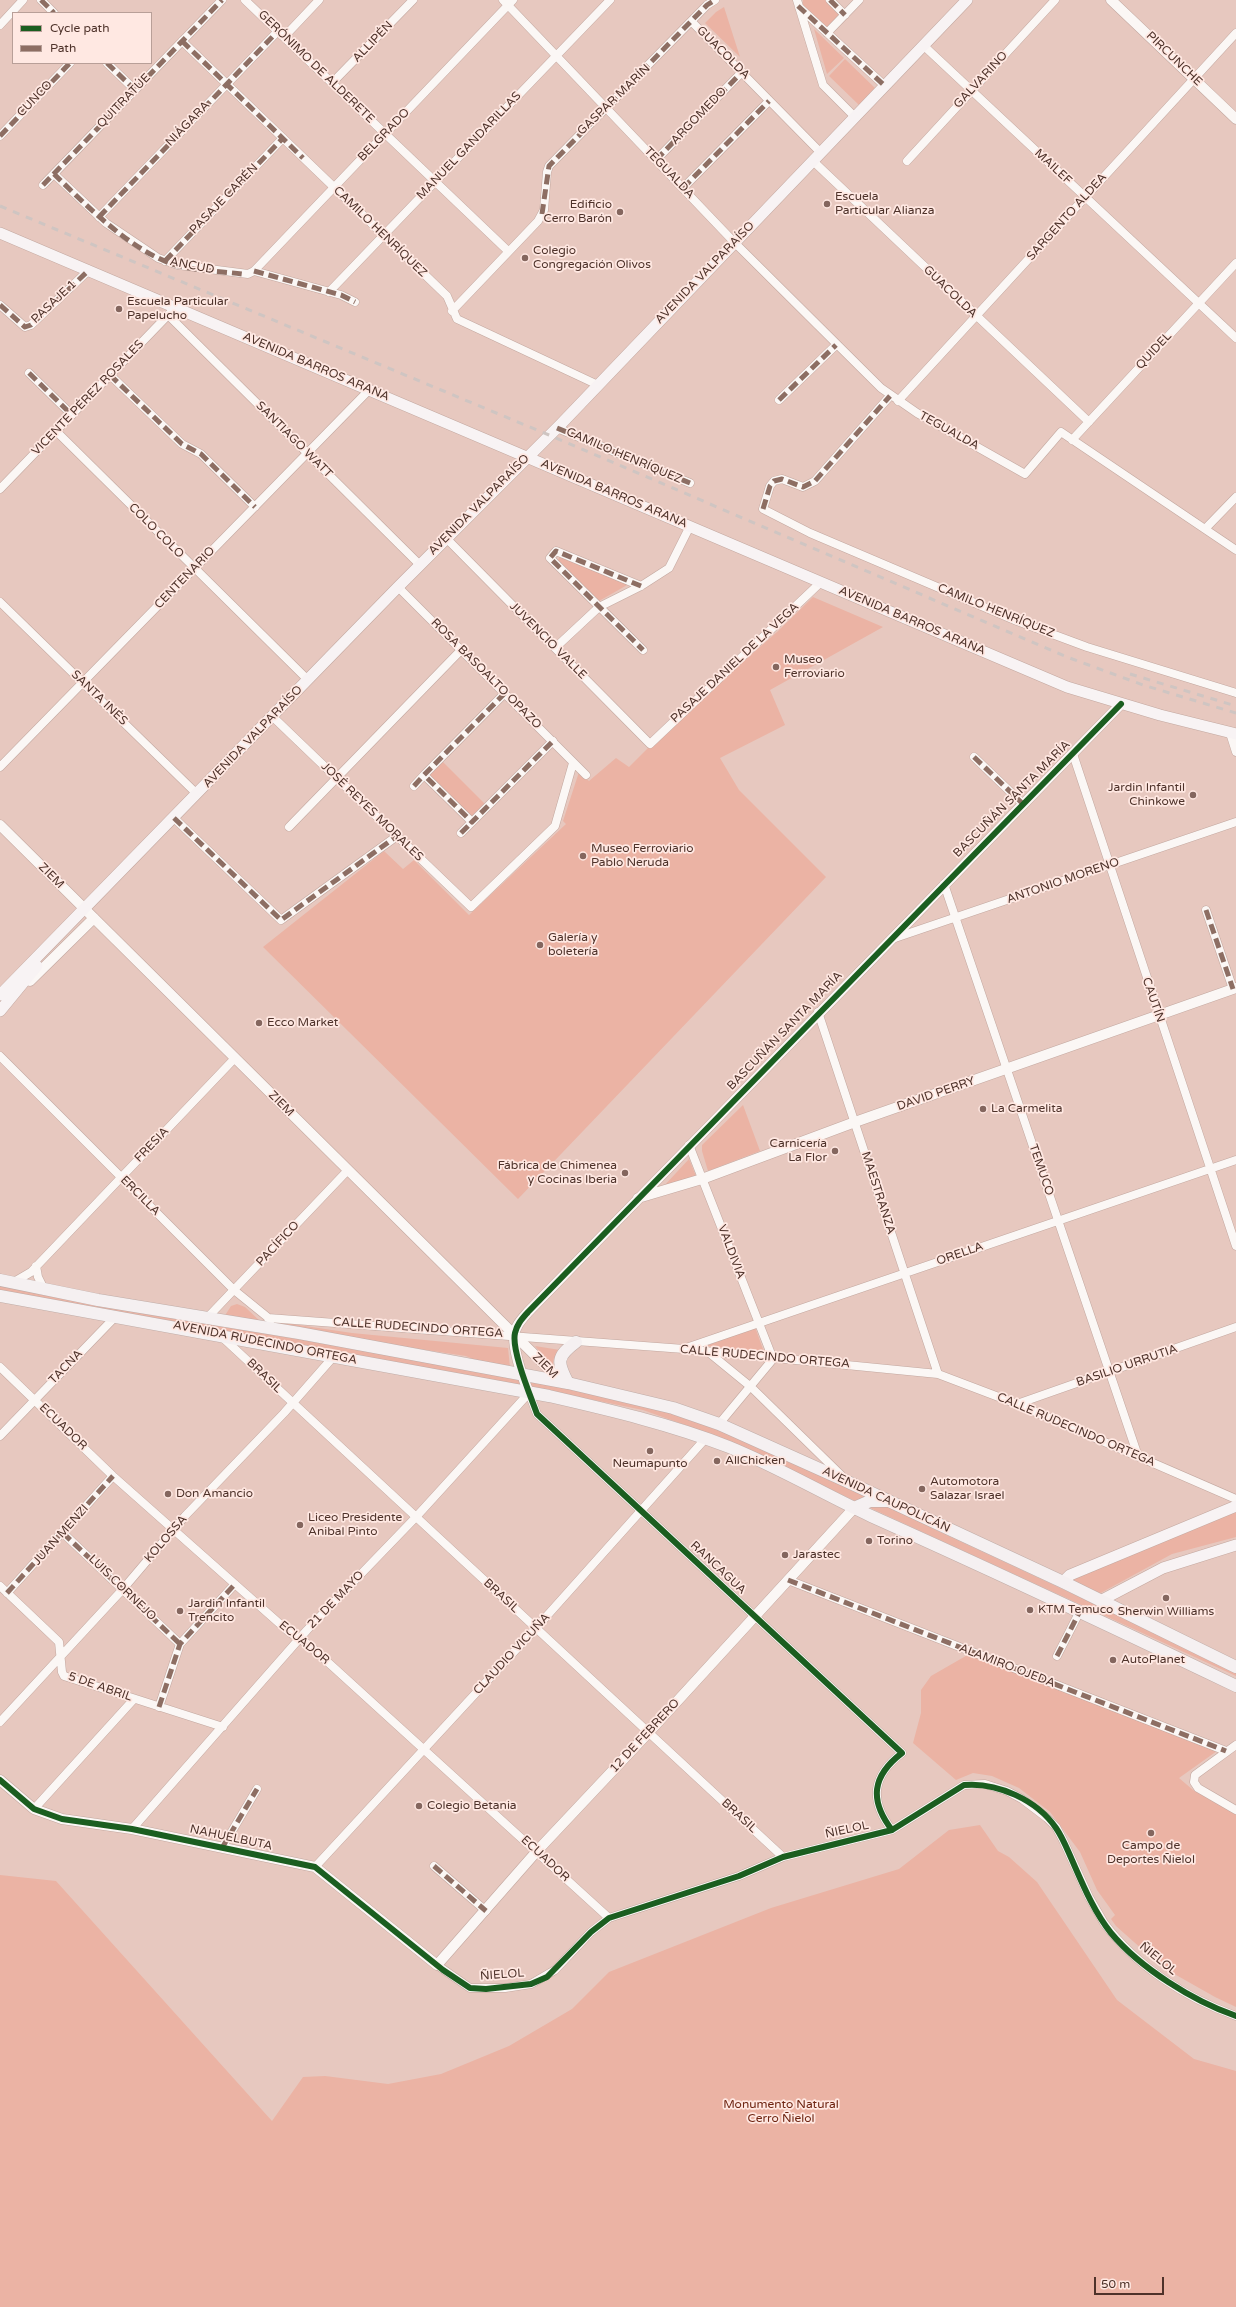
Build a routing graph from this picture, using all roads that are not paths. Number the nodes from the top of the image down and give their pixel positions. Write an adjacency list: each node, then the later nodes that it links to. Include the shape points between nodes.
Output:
1 (23, 0): 19 (street)
2 (41, 0): 16 (street)
3 (222, 0): 24 (street, QUITRATÚE)
4 (245, 0): 20 (street, GERÓNIMO DE ALDERETE)
5 (319, 0): 23 (street)
6 (413, 0): 31 (street, ALLIPÉN)
7 (610, 0): 26 (street, MANUEL GANDARILLAS)
8 (715, 0): 18 (street, GASPAR MARÍN)
9 (830, 0): 17 (street)
10 (859, 0): 17 (street)
11 (967, 0): 25 (main road, AVENIDA VALPARAÍSO)
12 (1055, 0): 35 (street, GALVARINO)
13 (1111, 0): 30 (street, PIRCUNCHE)
14 (508, 2): 26 (street, TEGUALDA); 40 (street, BELGRADO)
15 (797, 3): 21 (street); 38 (street, via 823,85)
16 (53, 12)
17 (845, 15): 21 (street)
18 (692, 22): 29 (street, GUACOLDA); 37 (street, GASPAR MARÍN)
19 (0, 24)
20 (278, 31): 23 (street, GERÓNIMO DE ALDERETE); 32 (street, NIÁGARA)
21 (827, 33): 33 (street)
22 (1236, 33): 30 (street, SARGENTO ALDEA)
23 (284, 37): 31 (street, GERÓNIMO DE ALDERETE)
24 (182, 41): 32 (street, CAMILO HENRÍQUEZ); 34 (street, QUITRATÚE)
25 (923, 45): 33 (main road, AVENIDA VALPARAÍSO); 35 (street, MAILEF)
26 (557, 56): 37 (street, TEGUALDA); 47 (street, MANUEL GANDARILLAS)
27 (69, 64): 41 (street, CUNCO)
28 (108, 64): 34 (street)
29 (742, 72): 36 (street, GUACOLDA); 44 (street, ARGOMEDO)
30 (1194, 79): 39 (street, PIRCUNCHE); 51 (street, SARGENTO ALDEA)
31 (332, 83): 40 (street, GERÓNIMO DE ALDERETE)
32 (226, 84): 42 (street, CAMILO HENRÍQUEZ); 52 (street, NIÁGARA)
33 (885, 86): 38 (main road, AVENIDA VALPARAÍSO)
34 (135, 90): 46 (street, QUITRATÚE)
35 (972, 90): 45 (street, GALVARINO); 51 (street, MAILEF)
36 (769, 101): 43 (street, GUACOLDA); 50 (street)
37 (607, 108): 44 (street, TEGUALDA); 56 (street, GASPAR MARÍN, via 549,166 542,214)
38 (855, 117): 43 (main road, AVENIDA VALPARAÍSO)
39 (1236, 119)
40 (385, 134): 47 (street, GERÓNIMO DE ALDERETE); 49 (street, BELGRADO)
41 (0, 136)
42 (283, 138): 49 (street, CAMILO HENRÍQUEZ); 57 (street, PASAJE CARÉN)
43 (817, 157): 55 (main road, AVENIDA VALPARAÍSO); 67 (street, GUACOLDA)
44 (656, 160): 50 (street, TEGUALDA)
45 (907, 161)
46 (54, 174): 48 (street, QUITRATÚE); 52 (street, ANCUD)
47 (435, 181): 54 (street, MANUEL GANDARILLAS); 56 (street, GERÓNIMO DE ALDERETE)
48 (43, 185)
49 (334, 187): 54 (street, CAMILO HENRÍQUEZ); 60 (street, BELGRADO)
50 (683, 188): 55 (street, TEGUALDA)
51 (1085, 197): 63 (street, MAILEF); 67 (street, SARGENTO ALDEA)
52 (99, 217): 57 (street, ANCUD, via 152,255)
53 (0, 233): 59 (main road, AVENIDA BARROS ARANA)
54 (383, 235): 61 (street, MANUEL GANDARILLAS); 66 (street, CAMILO HENRÍQUEZ, via 447,296)
55 (734, 242): 69 (street, TEGUALDA); 72 (main road, AVENIDA VALPARAÍSO)
56 (508, 251): 66 (street)
57 (165, 261): 60 (street, ANCUD, via 178,266 242,274)
58 (1236, 263): 63 (street, QUIDEL)
59 (89, 270): 64 (street, PASAJE 1, via 31,325 25,327); 65 (main road, AVENIDA BARROS ARANA)
60 (254, 271): 61 (street, ANCUD)
61 (329, 292): 62 (street, ANCUD)
62 (355, 302)
63 (1199, 303): 68 (street, MAILEF); 78 (street, QUIDEL)
64 (0, 305)
65 (172, 311): 71 (street, VICENTE PÉREZ ROSALES); 73 (main road, AVENIDA BARROS ARANA); 82 (street, SANTIAGO WATT)
66 (452, 311): 72 (street, CAMILO HENRÍQUEZ, via 457,320)
67 (976, 316): 76 (street, SARGENTO ALDEA); 78 (street, GUACOLDA)
68 (1236, 338)
69 (836, 345): 74 (street, TEGUALDA); 75 (street)
70 (29, 373): 77 (street)
71 (110, 375): 77 (street, VICENTE PÉREZ ROSALES); 87 (street, via 182,444 201,454)
72 (598, 386): 79 (main road, AVENIDA VALPARAÍSO)
73 (369, 390): 82 (street, CENTENARIO); 83 (main road, AVENIDA BARROS ARANA)
74 (890, 396): 76 (street, TEGUALDA); 105 (street, CAMILO HENRÍQUEZ, via 815,481 803,486 782,480 774,481 763,509 810,533 1017,621 1087,647)
75 (779, 400)
76 (898, 401): 81 (street, TEGUALDA, via 1025,474 1061,432)
77 (72, 415): 80 (street, VICENTE PÉREZ ROSALES)
78 (1088, 422): 81 (street, QUIDEL)
79 (557, 428): 83 (main road, AVENIDA VALPARAÍSO); 84 (street, CAMILO HENRÍQUEZ)
80 (56, 431): 85 (street, VICENTE PÉREZ ROSALES); 93 (street, COLO COLO)
81 (1072, 440): 89 (street)
82 (307, 453): 87 (street, CENTENARIO); 92 (street, SANTIAGO WATT)
83 (527, 457): 88 (main road, AVENIDA BARROS ARANA); 90 (main road, AVENIDA VALPARAÍSO)
84 (690, 483)
85 (0, 489)
86 (1236, 497): 89 (street)
87 (255, 506): 93 (street, CENTENARIO)
88 (690, 526): 94 (main road, AVENIDA BARROS ARANA); 95 (street, via 669,568)
89 (1205, 529): 91 (street)
90 (446, 538): 92 (main road, AVENIDA VALPARAÍSO); 99 (street, JUVENCIO VALLE)
91 (1236, 550)
92 (420, 565): 96 (main road, AVENIDA VALPARAÍSO)
93 (194, 568): 102 (street, COLO COLO); 103 (street, CENTENARIO)
94 (821, 582): 106 (main road, AVENIDA BARROS ARANA, via 1067,687); 110 (street, PASAJE DANIEL DE LA VEGA)
95 (641, 586): 98 (street); 98 (street, via 556,551 550,558)
96 (398, 587): 100 (street, ROSA BASOALTO OPAZO); 102 (main road, AVENIDA VALPARAÍSO)
97 (0, 602): 103 (street, SANTA INÉS)
98 (600, 607): 99 (street); 101 (street)
99 (555, 648): 110 (street, JUVENCIO VALLE)
100 (462, 650): 104 (street, ROSA BASOALTO OPAZO); 118 (street)
101 (643, 650)
102 (308, 680): 107 (main road, AVENIDA VALPARAÍSO)
103 (83, 682): 115 (street, CENTENARIO); 120 (street, SANTA INÉS)
104 (505, 693): 109 (street, ROSA BASOALTO OPAZO); 116 (street)
105 (1236, 693)
106 (1121, 704): 108 (main road, AVENIDA BARROS ARANA); 112 (street, BASCUÑÁN SANTA MARÍA)
107 (273, 717): 118 (street, JOSÉ REYES MORALES); 120 (main road, AVENIDA VALPARAÍSO)
108 (1233, 734): 111 (street)
109 (553, 741): 114 (street, ROSA BASOALTO OPAZO); 123 (street)
110 (650, 744)
111 (1236, 752)
112 (1073, 754): 121 (street, BASCUÑÁN SANTA MARÍA); 129 (street, CAUTÍN)
113 (974, 757): 121 (street, BASCUÑÁN SANTA MARÍA)
114 (573, 763): 117 (street, ROSA BASOALTO OPAZO); 128 (street, JOSÉ REYES MORALES, via 555,826 471,907)
115 (0, 766)
116 (424, 775): 119 (street); 123 (street)
117 (586, 775)
118 (338, 778): 126 (street); 128 (street, JOSÉ REYES MORALES)
119 (414, 786)
120 (197, 794): 122 (main road, AVENIDA VALPARAÍSO)
121 (1023, 804): 130 (street, BASCUÑÁN SANTA MARÍA)
122 (174, 818): 128 (street, via 282,920); 131 (main road, AVENIDA VALPARAÍSO)
123 (472, 822): 127 (street)
124 (1236, 822): 129 (street, ANTONIO MORENO)
125 (0, 825): 131 (street, ZIEM)
126 (289, 827)
127 (461, 833)
128 (397, 836)
129 (1108, 866): 134 (street, ANTONIO MORENO); 142 (street, CAUTÍN)
130 (944, 884): 134 (street, TEMUCO); 136 (street, BASCUÑÁN SANTA MARÍA)
131 (85, 909): 133 (street, ZIEM); 135 (main road, AVENIDA VALPARAÍSO)
132 (1206, 910): 137 (street)
133 (94, 918): 139 (street, AVENIDA VALPARAÍSO); 144 (street, ZIEM)
134 (956, 918): 136 (street, ANTONIO MORENO); 145 (street, TEMUCO)
135 (55, 940): 138 (main road, AVENIDA VALPARAÍSO); 139 (main road, AVENIDA VALPARAÍSO)
136 (889, 940): 141 (street, BASCUÑÁN SANTA MARÍA)
137 (1234, 988): 142 (street, DAVID PERRY)
138 (0, 995)
139 (11, 1000): 140 (main road, AVENIDA VALPARAÍSO)
140 (0, 1011)
141 (818, 1012): 146 (street, MAESTRANZA); 147 (street, BASCUÑÁN SANTA MARÍA)
142 (1158, 1014): 145 (street, DAVID PERRY); 149 (street, CAUTÍN)
143 (0, 1056): 151 (street, ERCILLA)
144 (235, 1058): 150 (street, ZIEM); 151 (street, FRESIA)
145 (1007, 1069): 146 (street, DAVID PERRY); 154 (street, TEMUCO)
146 (855, 1122): 152 (street, DAVID PERRY); 157 (street, MAESTRANZA)
147 (689, 1145): 152 (street, VALDIVIA); 153 (street, BASCUÑÁN SANTA MARÍA)
148 (1236, 1160): 149 (street, ORELLA)
149 (1210, 1168): 154 (street, ORELLA); 155 (street, CAUTÍN)
150 (348, 1170): 161 (street, PACÍFICO); 170 (street, ZIEM)
151 (121, 1177): 156 (street, FRESIA); 161 (street, ERCILLA)
152 (702, 1179): 153 (street, DAVID PERRY); 166 (street, VALDIVIA)
153 (636, 1198): 170 (street, BASCUÑÁN SANTA MARÍA, via 528,1312 518,1324)
154 (1058, 1221): 157 (street, ORELLA); 177 (street, TEMUCO)
155 (1236, 1246)
156 (36, 1266): 159 (street, FRESIA, via 25,1277); 160 (street)
157 (904, 1273): 166 (street, ORELLA); 178 (street, MAESTRANZA)
158 (0, 1280): 159 (main road, AVENIDA RUDECINDO ORTEGA)
159 (14, 1282): 160 (main road, AVENIDA RUDECINDO ORTEGA)
160 (44, 1289): 164 (main road, AVENIDA RUDECINDO ORTEGA)
161 (234, 1290): 164 (street, PACÍFICO); 165 (street, ERCILLA)
162 (0, 1296): 163 (main road, AVENIDA RUDECINDO ORTEGA)
163 (116, 1316): 169 (main road, AVENIDA RUDECINDO ORTEGA); 183 (street, TACNA)
164 (207, 1318): 168 (main road, AVENIDA RUDECINDO ORTEGA)
165 (268, 1318): 168 (street, ERCILLA); 170 (street, CALLE RUDECINDO ORTEGA)
166 (759, 1323): 172 (street, ORELLA); 175 (street, VALDIVIA)
167 (1236, 1327): 177 (street, BASILIO URRUTIA)
168 (284, 1332): 179 (main road, AVENIDA RUDECINDO ORTEGA)
169 (220, 1335): 174 (main road, AVENIDA RUDECINDO ORTEGA); 184 (street, BRASIL)
170 (514, 1335): 171 (street, CALLE RUDECINDO ORTEGA); 179 (street); 180 (street, ZIEM)
171 (576, 1342): 172 (street, CALLE RUDECINDO ORTEGA); 180 (main road, via 562,1353 560,1361)
172 (684, 1348): 173 (street, CALLE RUDECINDO ORTEGA)
173 (707, 1351): 175 (street, CALLE RUDECINDO ORTEGA); 181 (street)
174 (334, 1356): 182 (main road, AVENIDA RUDECINDO ORTEGA); 184 (street, KOLOSSA)
175 (773, 1359): 178 (street, CALLE RUDECINDO ORTEGA); 181 (street)
176 (0, 1367): 183 (street, ECUADOR)
177 (1109, 1372): 185 (street, BASILIO URRUTIA); 190 (street, TEMUCO)
178 (938, 1374): 185 (street, CALLE RUDECINDO ORTEGA)
179 (521, 1375): 180 (main road, AVENIDA CAUPOLICÁN); 182 (street)
180 (565, 1383): 186 (main road, AVENIDA CAUPOLICÁN, via 673,1408)
181 (751, 1387): 186 (street); 192 (street)
182 (529, 1393): 187 (main road, AVENIDA CAUPOLICÁN, via 589,1404); 197 (street, RANCAGUA, via 537,1414); 198 (street, 21 DE MAYO)
183 (34, 1400): 188 (street, TACNA); 191 (street, ECUADOR)
184 (293, 1404): 198 (street, BRASIL); 200 (street, KOLOSSA)
185 (1017, 1404): 190 (street, CALLE RUDECINDO ORTEGA)
186 (719, 1424): 187 (main road, via 707,1428); 192 (main road, AVENIDA CAUPOLICÁN)
187 (679, 1428): 189 (main road, AVENIDA CAUPOLICÁN)
188 (0, 1436)
189 (706, 1438): 196 (main road, AVENIDA CAUPOLICÁN, via 732,1448); 197 (street, CLAUDIO VICUÑA)
190 (1138, 1456): 193 (street, CALLE RUDECINDO ORTEGA)
191 (114, 1476): 200 (street, ECUADOR); 201 (street, JUAN MENZI)
192 (846, 1481): 194 (main road, AVENIDA CAUPOLICÁN)
193 (1236, 1499)
194 (898, 1506): 196 (main road, via 877,1500); 199 (main road, AVENIDA CAUPOLICÁN)
195 (1236, 1506): 205 (main road, via 1070,1575)
196 (854, 1508): 202 (main road, AVENIDA CAUPOLICÁN); 204 (street, 12 DE FEBRERO)
197 (641, 1512): 212 (street, RANCAGUA); 213 (street, CLAUDIO VICUÑA)
198 (416, 1517): 213 (street, BRASIL); 214 (street, 21 DE MAYO)
199 (940, 1526): 202 (main road); 205 (main road, AVENIDA CAUPOLICÁN)
200 (174, 1529): 206 (street, ECUADOR); 208 (street, KOLOSSA)
201 (63, 1533): 208 (street, LUIS CORNEJO); 209 (street, JUAN MENZI)
202 (931, 1543): 211 (main road, AVENIDA CAUPOLICÁN)
203 (1236, 1545): 210 (main road, via 1163,1568)
204 (788, 1580): 212 (street, 12 DE FEBRERO); 227 (street, ALAMIRO OJEDA)
205 (1063, 1582): 210 (main road, AVENIDA CAUPOLICÁN)
206 (235, 1584): 214 (street, ECUADOR); 215 (street)
207 (0, 1586): 209 (street, 5 DE ABRIL)
208 (123, 1589): 215 (street, LUIS CORNEJO); 216 (street, KOLOSSA)
209 (7, 1593): 216 (street, 5 DE ABRIL, via 58,1642)
210 (1100, 1601): 211 (main road); 218 (main road, AVENIDA CAUPOLICÁN)
211 (1075, 1609): 217 (street); 219 (main road, AVENIDA CAUPOLICÁN)
212 (755, 1616): 224 (street, 12 DE FEBRERO); 233 (street, RANCAGUA, via 902,1753 889,1763 877,1786 878,1808)
213 (536, 1628): 224 (street, BRASIL); 226 (street, CLAUDIO VICUÑA)
214 (299, 1639): 223 (street, 21 DE MAYO); 226 (street, ECUADOR, via 309,1645)
215 (180, 1644): 221 (street)
216 (62, 1656): 220 (street, 5 DE ABRIL, via 64,1676); 222 (street, KOLOSSA)
217 (1058, 1656)
218 (1236, 1667)
219 (1236, 1686)
220 (134, 1699): 221 (street, 5 DE ABRIL); 230 (street)
221 (159, 1707): 223 (street, 5 DE ABRIL)
222 (0, 1722)
223 (222, 1727): 232 (street, 21 DE MAYO)
224 (649, 1732): 235 (street, 12 DE FEBRERO); 236 (street, BRASIL)
225 (1236, 1745): 227 (street)
226 (424, 1748): 235 (street, ECUADOR); 238 (street, CLAUDIO VICUÑA)
227 (1226, 1751): 231 (street, via 1195,1775 1196,1785)
228 (0, 1780): 230 (street, NAHUELBUTA)
229 (257, 1789): 234 (street)
230 (34, 1809): 232 (street, NAHUELBUTA, via 62,1819)
231 (1236, 1810)
232 (132, 1829): 234 (street, NAHUELBUTA)
233 (892, 1830): 236 (street, ÑIELOL); 242 (street, ÑIELOL, via 964,1785 994,1786 1022,1799 1056,1827 1089,1897 1112,1934 1169,1983 1202,2002)
234 (222, 1848): 238 (street, NAHUELBUTA)
235 (537, 1851): 239 (street, 12 DE FEBRERO); 240 (street, ECUADOR)
236 (783, 1857): 240 (street, ÑIELOL, via 739,1876)
237 (434, 1866): 239 (street)
238 (315, 1867): 241 (street, NAHUELBUTA)
239 (486, 1911): 241 (street, 12 DE FEBRERO)
240 (609, 1918): 241 (street, ÑIELOL, via 591,1932 556,1970 531,1984 486,1989 470,1988)
241 (437, 1965)
242 (1236, 2016)

